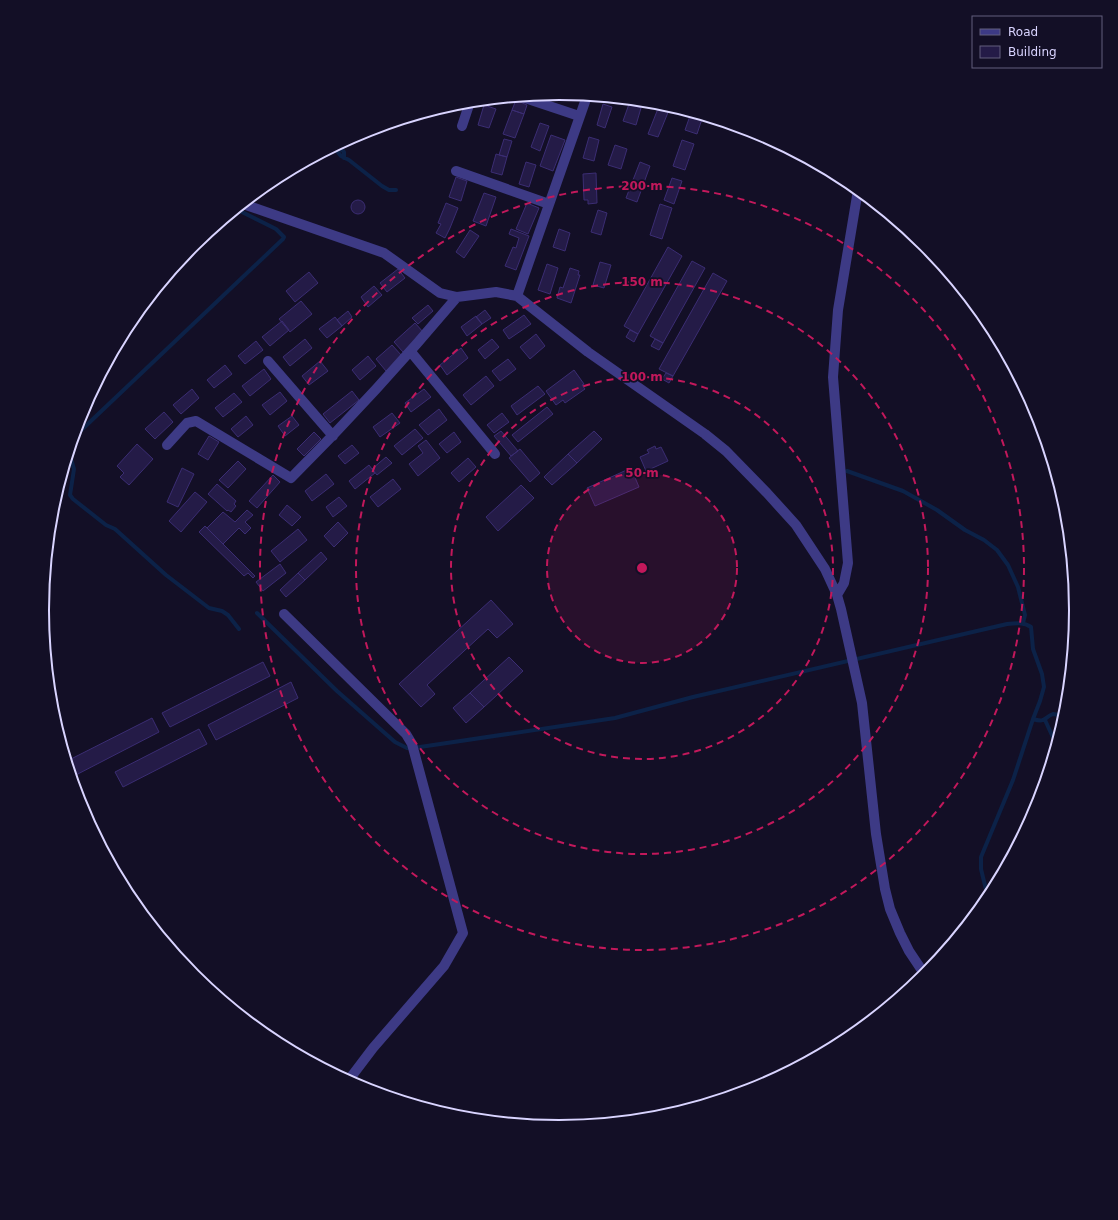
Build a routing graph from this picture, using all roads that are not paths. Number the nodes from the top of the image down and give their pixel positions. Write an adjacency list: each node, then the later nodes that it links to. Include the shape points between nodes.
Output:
1 (533, 101): 4 (street)
2 (585, 101): 4 (street)
3 (468, 109): 5 (street)
4 (579, 116): 8 (street)
5 (462, 126)
6 (456, 171): 8 (street)
7 (857, 196): 17 (street, via 838,310 833,377 848,563 844,583)
8 (549, 204): 10 (street)
9 (248, 206): 11 (street, via 384,253 440,293)
10 (517, 296): 11 (street, via 496,292); 17 (street, via 588,352 726,451 796,526 825,569)
11 (457, 298): 12 (street)
12 (411, 352): 14 (street); 16 (street)
13 (268, 361): 14 (street)
14 (333, 436): 15 (street, via 291,478 196,422 187,423)
15 (167, 445)
16 (495, 454)
17 (837, 595): 19 (street, via 862,703 876,834 885,889 900,933)
18 (284, 614): 20 (street, via 406,734 413,748 463,934 444,966)
19 (921, 969)
20 (352, 1076)

